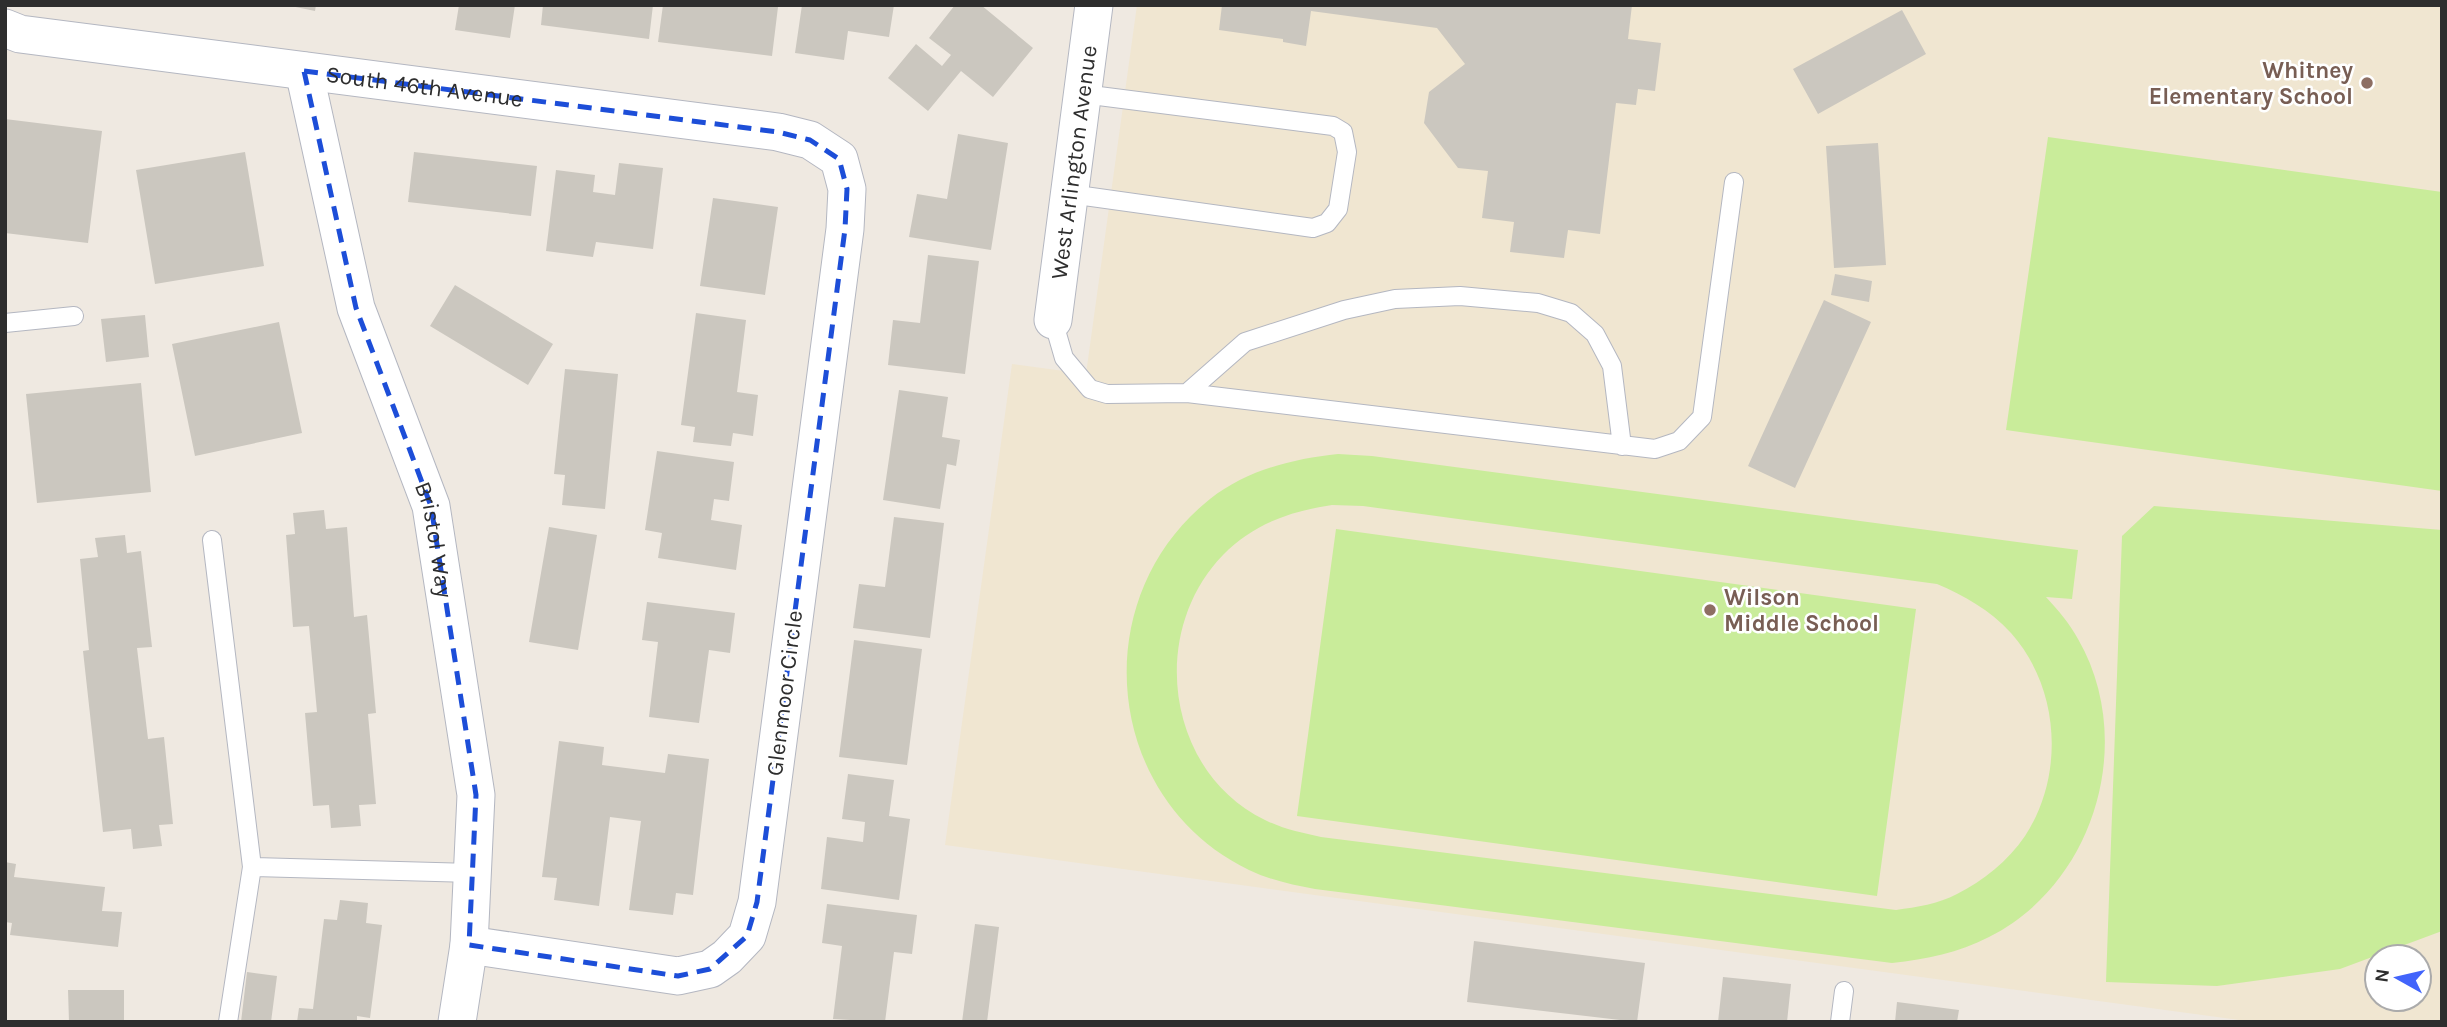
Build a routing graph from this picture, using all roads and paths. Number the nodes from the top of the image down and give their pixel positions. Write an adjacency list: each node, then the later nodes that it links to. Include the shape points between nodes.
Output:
1 (1094, 5): 4 (street, West Arlington Avenue)
2 (5, 28): 3 (street, South 46th Avenue, via 20,34)
3 (304, 71): 5 (street, South 46th Avenue, via 778,132 810,140); 15 (street, Bristol Way, via 356,308 431,506 476,796)
4 (1083, 94): 7 (street, West Arlington Avenue); 7 (lane, via 1334,126 1343,132 1348,152 1338,209 1327,223 1313,228)
5 (839, 159): 16 (street, Glenmoor Circle, via 847,189 845,229 757,902 747,936 710,969 678,975)
6 (1734, 182): 12 (lane, via 1702,416 1679,442 1655,449)
7 (1070, 194): 9 (street, West Arlington Avenue)
8 (74, 316): 10 (lane)
9 (1053, 320): 11 (lane, via 1064,358 1090,389 1107,394)
10 (5, 323)
11 (1186, 393): 12 (lane); 12 (lane, via 1245,342 1344,310 1395,299 1460,296 1538,303 1571,313 1595,334 1612,366)
12 (1622, 446)
13 (212, 540): 14 (lane)
14 (252, 867): 15 (lane); 18 (lane)
15 (472, 873): 16 (street, Bristol Way)
16 (469, 945): 19 (street, Bristol Way)
17 (1844, 992): 20 (lane)
18 (228, 1022)
19 (457, 1022)
20 (1840, 1022)

